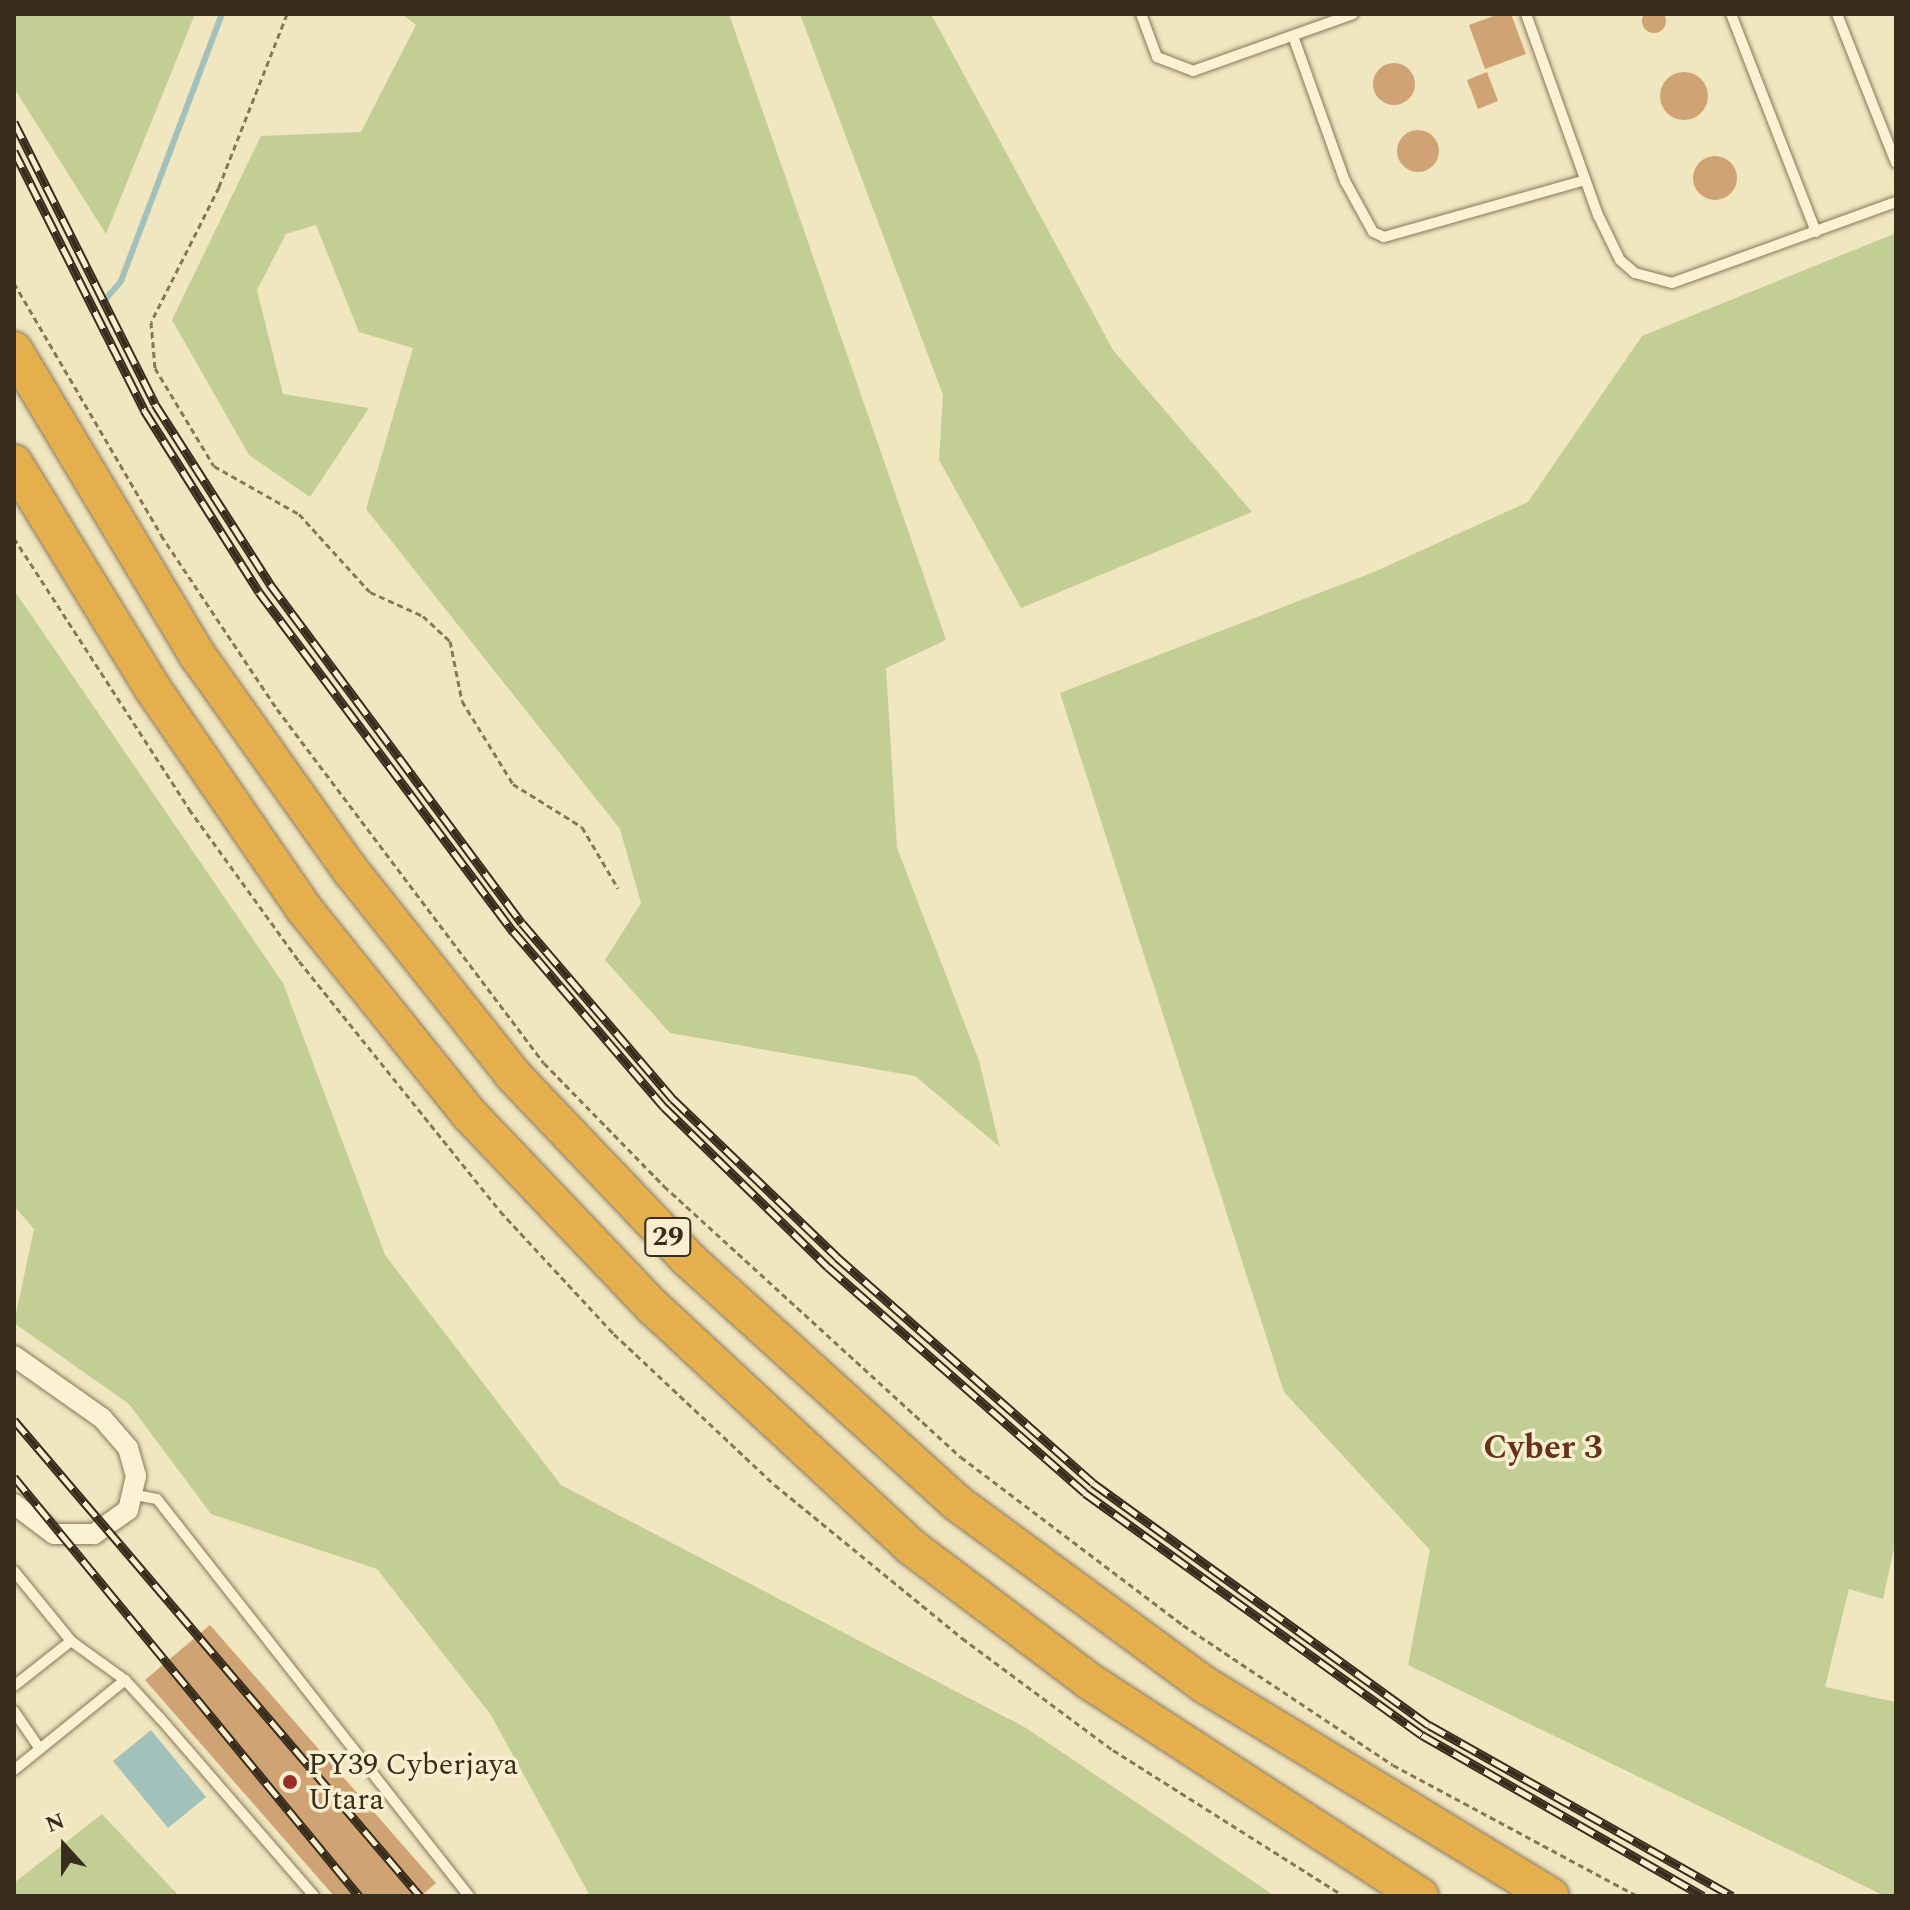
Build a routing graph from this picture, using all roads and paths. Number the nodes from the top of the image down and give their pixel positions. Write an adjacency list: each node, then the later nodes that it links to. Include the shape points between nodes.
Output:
1 (287, 14): 17 (path, via 219,187 151,322 155,368 214,466 299,514 370,592 423,616 450,641 462,701 513,784 582,827)
2 (1141, 14): 7 (lane, via 1157,57 1193,71)
3 (1353, 14): 7 (lane)
4 (1526, 14): 9 (lane)
5 (1731, 14): 11 (lane)
6 (1837, 14): 8 (lane)
7 (1293, 36): 9 (lane, via 1362,223 1384,237)
8 (1896, 163)
9 (1585, 180): 11 (lane, via 1620,260 1672,283)
10 (1896, 202): 11 (lane)
11 (1816, 232)
12 (14, 283): 32 (path, via 161,535 277,709 544,1063 664,1186 961,1457 1183,1625 1393,1765)
13 (14, 350): 31 (highway, 29, via 198,656 351,871 513,1075 688,1259 957,1503 1205,1685)
14 (14, 463): 30 (highway, 29, via 153,689 305,910 469,1114 653,1307 910,1546 1089,1681)
15 (14, 538): 16 (path)
16 (126, 713)
17 (618, 888)
18 (14, 1356): 19 (street, via 102,1418 128,1448)
19 (136, 1495): 20 (street, via 112,1526 79,1537 54,1534); 29 (lane, via 157,1499)
20 (14, 1504)
21 (14, 1571): 22 (lane)
22 (71, 1641): 23 (lane); 24 (lane)
23 (125, 1680): 26 (lane); 28 (lane)
24 (14, 1686)
25 (14, 1711): 26 (lane)
26 (40, 1749): 27 (lane)
27 (14, 1770)
28 (314, 1896)
29 (469, 1896)
30 (1420, 1896)
31 (1551, 1896)
32 (1637, 1896)

